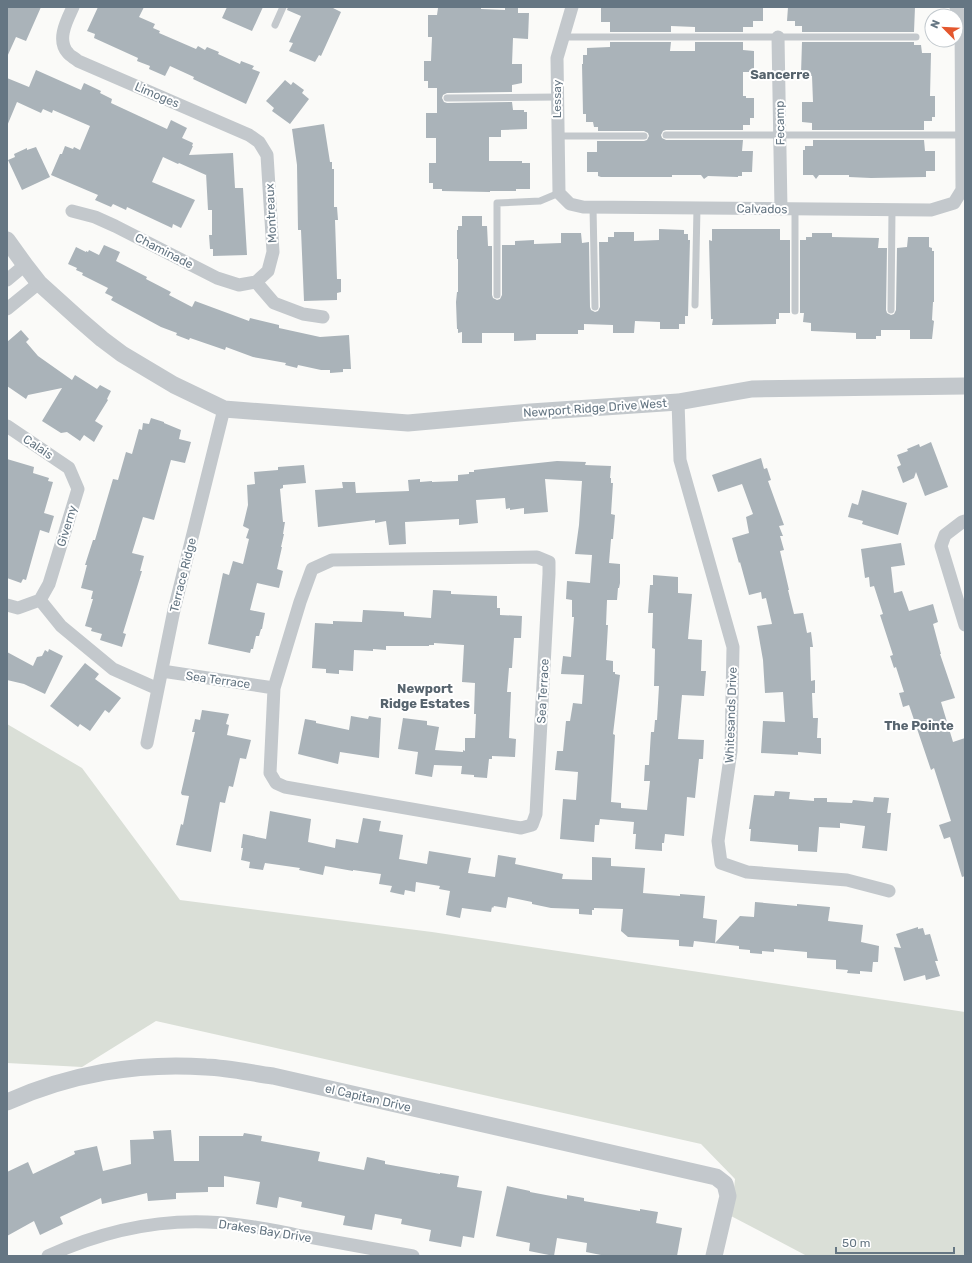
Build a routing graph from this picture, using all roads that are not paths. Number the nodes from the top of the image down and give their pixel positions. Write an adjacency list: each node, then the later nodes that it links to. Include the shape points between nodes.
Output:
1 (73, 7): 17 (street, Limoges, via 64,28 63,41 67,52 78,61)
2 (283, 7): 4 (lane)
3 (570, 8): 6 (street, Lessay)
4 (275, 25)
5 (916, 36): 7 (lane)
6 (563, 37): 7 (lane); 9 (street, Lessay, via 557,58)
7 (778, 37): 13 (street, Fecamp)
8 (962, 48): 11 (street)
9 (557, 97): 10 (lane); 15 (street, Lessay)
10 (448, 98)
11 (963, 105): 14 (street)
12 (666, 135): 13 (lane)
13 (780, 135): 14 (lane); 22 (street, Fecamp)
14 (962, 135): 18 (street)
15 (557, 136): 16 (lane); 19 (street, Lessay)
16 (644, 136)
17 (259, 142): 29 (street, Montreaux, via 268,155 273,252 268,272)
18 (964, 191): 24 (street, Calvados, via 954,203 931,210)
19 (559, 193): 20 (street, Calvados, via 570,204); 31 (lane, via 540,201 497,202)
20 (593, 207): 21 (street, Calvados); 33 (lane)
21 (697, 208): 22 (street, Calvados); 32 (lane)
22 (781, 209): 23 (street, Calvados)
23 (795, 209): 24 (street, Calvados); 36 (lane)
24 (892, 210): 35 (lane)
25 (72, 211): 29 (street, Chaminade, via 115,226 217,278 239,285)
26 (7, 240): 27 (street)
27 (25, 265): 28 (street); 30 (street)
28 (7, 280)
29 (256, 282): 37 (street, via 274,303 303,314)
30 (39, 283): 34 (street); 40 (street, via 122,354 174,385)
31 (497, 295)
32 (695, 305)
33 (595, 307)
34 (7, 309)
35 (891, 310)
36 (795, 311)
37 (323, 317)
38 (965, 386): 39 (street, Newport Ridge Drive West, via 752,389)
39 (678, 402): 40 (street, Newport Ridge Drive West, via 408,422); 51 (street, Whitesands Drive, via 680,460 733,647 732,751 718,841 721,863 747,872 847,880)
40 (224, 409): 47 (street, Terrace Ridge, via 174,610)
41 (7, 426): 42 (street, Calais)
42 (69, 468): 44 (street, Giverny, via 78,490 49,584)
43 (965, 521): 46 (street, via 945,535 941,546)
44 (40, 600): 45 (street, via 18,608); 49 (street, via 61,626 113,669)
45 (7, 605)
46 (965, 625)
47 (162, 671): 48 (street, Sea Terrace); 49 (street, Terrace Ridge)
48 (274, 688): 48 (street, Sea Terrace, via 270,773 276,783 285,787 521,828 532,825 536,814 549,562 537,557 332,560 312,569)
49 (158, 689): 50 (street, Terrace Ridge)
50 (147, 743)
51 (889, 891)
52 (7, 1102): 55 (street, el Capitan Drive, via 71,1079 115,1070 160,1066 206,1067 273,1076 716,1177 725,1184 728,1196)
53 (48, 1256): 54 (street, Drakes Bay Drive, via 103,1235 137,1227 207,1222 241,1225)
54 (413, 1256)
55 (714, 1256)

